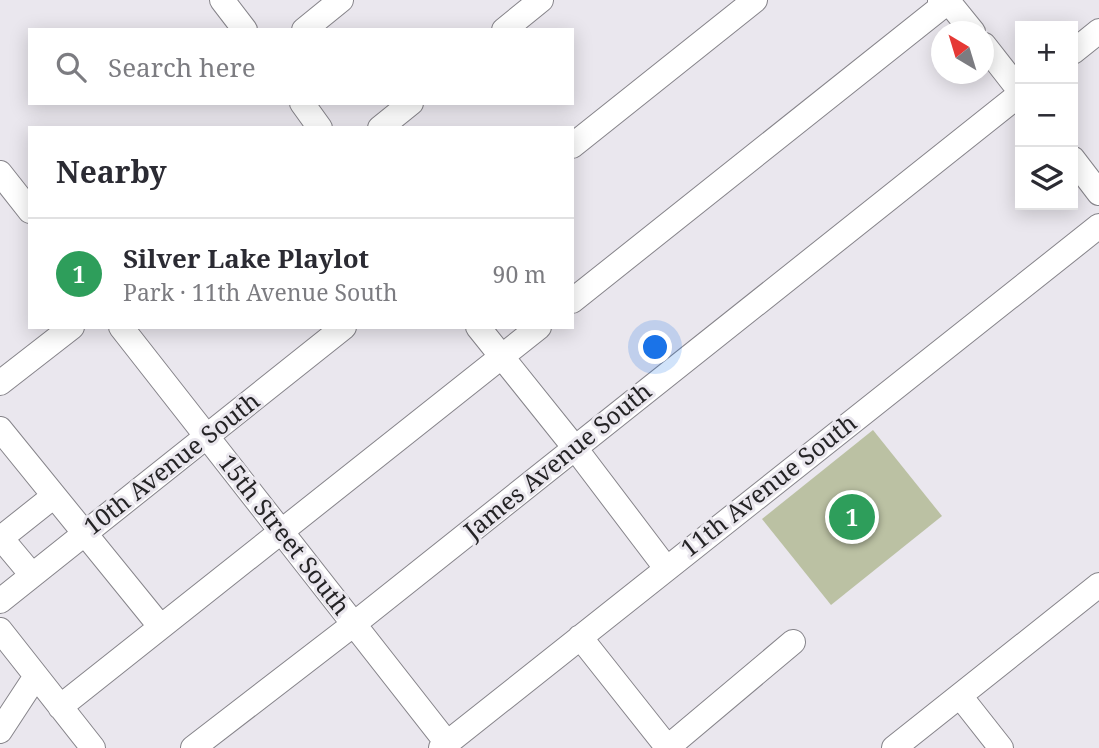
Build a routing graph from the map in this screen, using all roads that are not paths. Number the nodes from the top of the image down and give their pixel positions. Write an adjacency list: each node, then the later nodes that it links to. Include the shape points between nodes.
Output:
1 (222, 0): 8 (street)
2 (341, 0): 9 (street)
3 (541, 0): 10 (street)
4 (755, 0): 20 (street)
5 (940, 0): 26 (street, via 940,8)
6 (947, 0): 7 (street)
7 (964, 21)
8 (244, 28)
9 (306, 28)
10 (506, 28)
11 (1099, 31): 12 (street)
12 (1078, 48)
13 (994, 58): 14 (street)
14 (1015, 85)
15 (1015, 96): 36 (street, James Avenue South)
16 (303, 105): 18 (street)
17 (409, 105): 19 (street)
18 (319, 126)
19 (382, 126)
20 (574, 144)
21 (1078, 166): 23 (street)
22 (0, 173): 24 (street)
23 (1099, 193)
24 (28, 208)
25 (1099, 226): 41 (street, 11th Avenue South)
26 (574, 299)
27 (69, 329): 33 (street)
28 (123, 329): 35 (street, 15th Street South)
29 (341, 329): 35 (street, 10th Avenue South)
30 (480, 329): 32 (street)
31 (537, 329): 32 (street)
32 (502, 357): 36 (street); 38 (street)
33 (0, 383)
34 (0, 429): 37 (street)
35 (206, 436): 38 (street, 15th Street South); 39 (street, 10th Avenue South)
36 (575, 448): 41 (street); 45 (street, James Avenue South)
37 (54, 496): 39 (street); 40 (street)
38 (281, 531): 45 (street, 15th Street South); 46 (street)
39 (84, 534): 42 (street, 10th Avenue South); 46 (street)
40 (1, 539): 42 (street)
41 (666, 568): 48 (street, 11th Avenue South)
42 (32, 575): 44 (street, 10th Avenue South)
43 (1099, 584): 51 (street)
44 (0, 601)
45 (354, 624): 54 (street, 15th Street South); 56 (street, James Avenue South)
46 (160, 626): 52 (street)
47 (0, 630): 50 (street)
48 (580, 637): 54 (street, 11th Avenue South); 57 (street)
49 (793, 642): 57 (street)
50 (36, 676): 52 (street); 53 (street)
51 (960, 696): 58 (street); 59 (street)
52 (60, 707): 55 (street)
53 (0, 731)
54 (444, 746)
55 (93, 748)
56 (193, 748)
57 (667, 748)
58 (894, 748)
59 (1001, 748)

